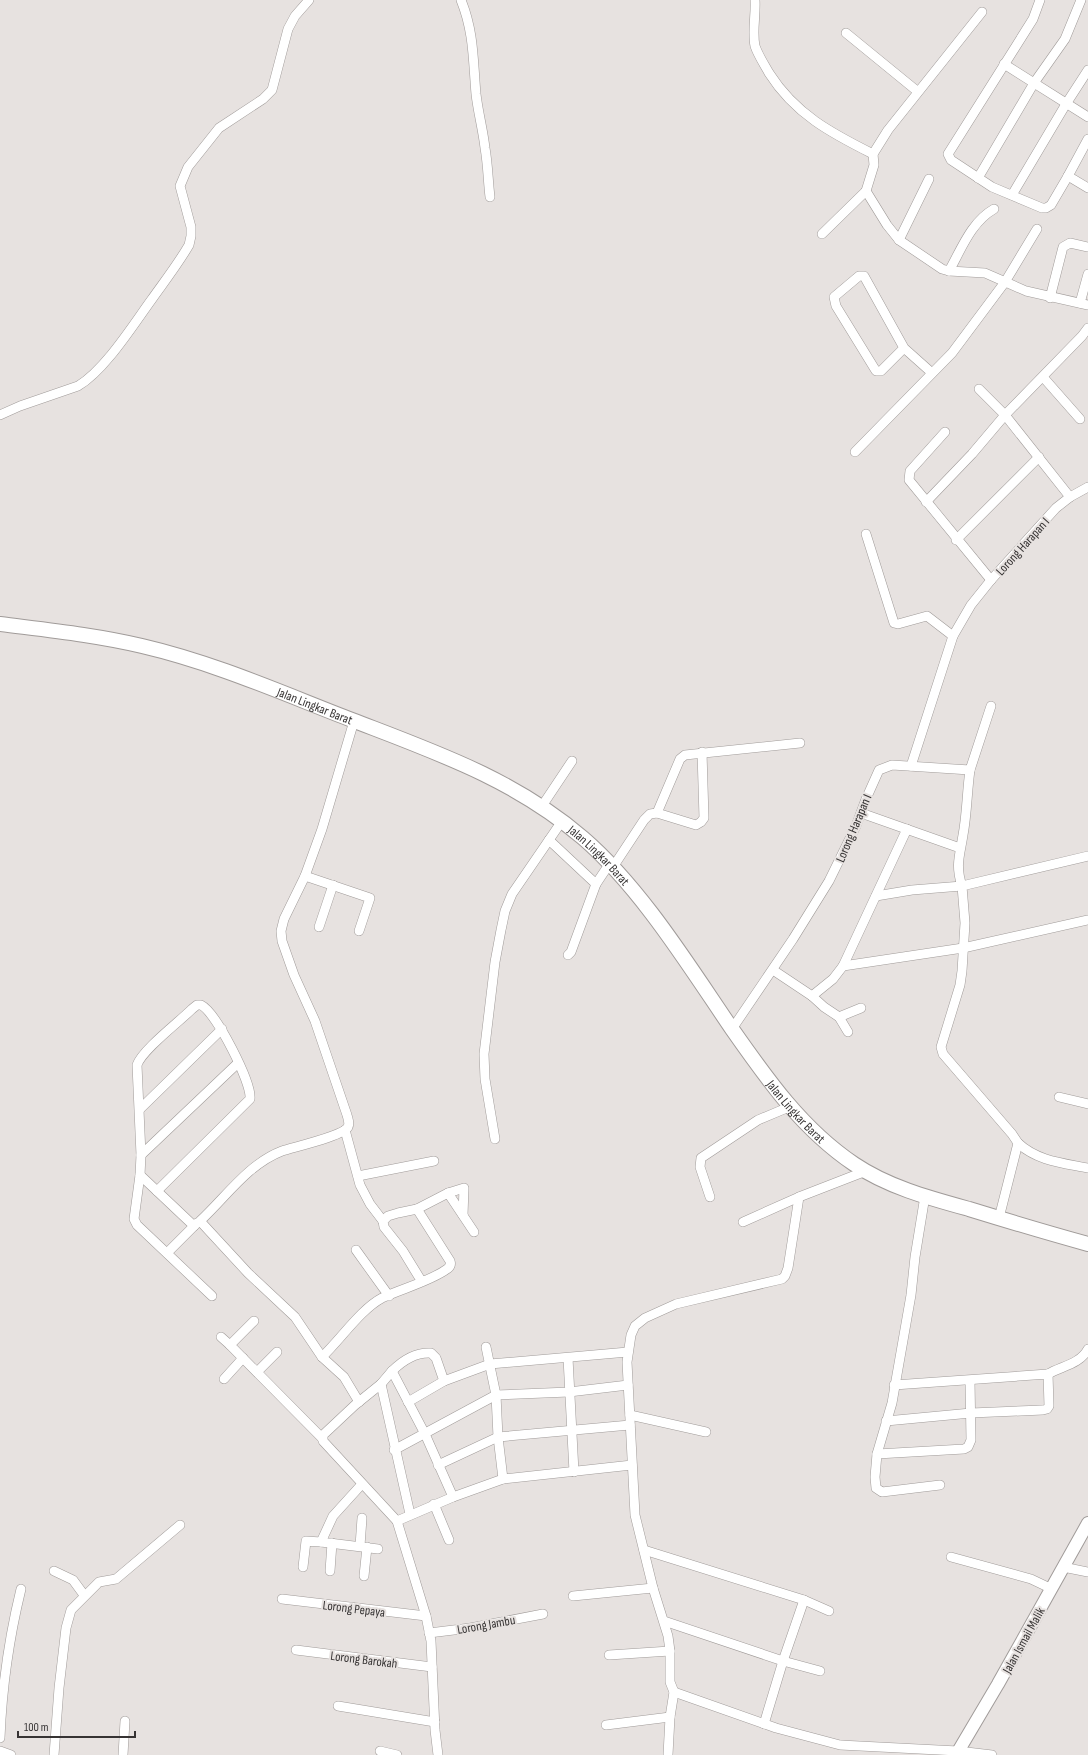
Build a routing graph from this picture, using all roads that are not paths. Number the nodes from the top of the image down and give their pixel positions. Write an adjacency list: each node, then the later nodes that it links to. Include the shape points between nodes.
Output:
1 (308, 0): 39 (street, via 288,29 272,90 219,128 188,167 180,186 191,227 189,246 131,328 96,373 86,381)
2 (461, 0): 22 (street, via 469,20 472,38 476,94 486,150)
3 (755, 0): 15 (street, via 755,45 775,82 798,108 815,122)
4 (1040, 0): 8 (street, via 1033,19)
5 (1081, 0): 10 (street, via 1065,38)
6 (982, 12): 11 (street)
7 (846, 33): 11 (street)
8 (1004, 64): 10 (street); 17 (street, via 948,154 951,160)
9 (1088, 70): 12 (street)
10 (1034, 83): 12 (street); 17 (street)
11 (917, 91): 15 (street)
12 (1066, 104): 13 (street); 21 (street)
13 (1088, 117)
14 (1088, 140): 16 (street)
15 (873, 154): 20 (street, via 874,165)
16 (1068, 176): 19 (street); 21 (street, via 1051,205 1046,208)
17 (978, 178): 21 (street)
18 (929, 179): 26 (street)
19 (1088, 188)
20 (866, 191): 25 (street); 26 (street)
21 (1012, 195)
22 (490, 197)
23 (994, 209): 28 (street, via 984,214 976,224)
24 (1037, 229): 30 (street)
25 (822, 234)
26 (899, 240): 28 (street)
27 (1088, 247): 31 (street, via 1070,243 1062,247)
28 (948, 271): 30 (street, via 985,273)
29 (1088, 274): 32 (street)
30 (1005, 282): 31 (street); 35 (street, via 952,353)
31 (1050, 298): 32 (street)
32 (1084, 304)
33 (1088, 328): 36 (street)
34 (904, 348): 34 (street, via 864,276 859,276 834,297 836,306 876,371 881,371); 35 (street)
35 (932, 373): 42 (street)
36 (1043, 376): 38 (street); 40 (street)
37 (979, 388): 38 (street)
38 (1005, 414): 43 (street); 46 (street, via 972,454)
39 (0, 415)
40 (1080, 418)
41 (945, 432): 46 (street, via 908,476 910,484)
42 (855, 452)
43 (1039, 457): 45 (street); 48 (street)
44 (1088, 487): 45 (street, Lorong Harapan I)
45 (1070, 497): 49 (street, Lorong Harapan I, via 1056,508)
46 (926, 502): 48 (street)
47 (866, 534): 51 (street, via 894,622 898,624 927,616)
48 (956, 540): 49 (street)
49 (991, 580): 51 (street, Lorong Harapan I, via 971,605)
50 (0, 624): 53 (highway, Jalan Lingkar Barat, via 142,646 223,669)
51 (954, 636): 57 (street, Lorong Harapan I)
52 (991, 706): 58 (street)
53 (354, 721): 59 (highway, Jalan Lingkar Barat, via 394,735 487,775); 68 (street)
54 (800, 743): 55 (street)
55 (702, 752): 60 (street, via 680,759); 60 (street, via 704,818 696,825)
56 (572, 761): 59 (street)
57 (911, 766): 58 (street); 61 (street, Lorong Harapan I, via 892,765 879,770)
58 (970, 770): 65 (street)
59 (542, 806): 62 (highway, Jalan Lingkar Barat)
60 (657, 813): 67 (street, via 650,814 644,820)
61 (861, 813): 63 (street); 79 (street, Lorong Harapan I, via 840,862)
62 (562, 821): 64 (street); 67 (highway, Jalan Lingkar Barat)
63 (907, 829): 65 (street); 72 (street)
64 (549, 840): 69 (street); 92 (street, via 508,902 495,962 484,1054 485,1079)
65 (960, 848): 71 (street, via 958,869)
66 (1088, 856): 71 (street)
67 (611, 865): 69 (street); 84 (highway, Jalan Lingkar Barat, via 652,915)
68 (305, 876): 70 (street); 91 (street, via 284,919 281,935 294,975 316,1021 347,1115 349,1122)
69 (596, 884): 77 (street)
70 (333, 886): 74 (street); 75 (street, via 370,898)
71 (962, 886): 72 (street); 76 (street, via 965,922)
72 (876, 896): 78 (street)
73 (1088, 920): 76 (street)
74 (319, 927)
75 (359, 931)
76 (963, 948): 78 (street); 93 (street, via 960,986 941,1047 942,1052)
77 (568, 955)
78 (843, 966): 80 (street, via 833,979)
79 (772, 970): 80 (street); 84 (street, Lorong Harapan I)
80 (812, 996): 82 (street, via 824,1008)
81 (861, 1008): 82 (street)
82 (839, 1017): 85 (street)
83 (222, 1029): 86 (street); 90 (street); 90 (street, via 204,1006 197,1006 146,1052 137,1065)
84 (732, 1029): 89 (highway, Jalan Lingkar Barat)
85 (848, 1032)
86 (238, 1063): 94 (street); 100 (street, via 251,1096 249,1102)
87 (1059, 1097): 88 (street)
88 (1088, 1104)
89 (790, 1107): 97 (highway, Jalan Lingkar Barat, via 833,1148); 103 (street, via 758,1120 701,1158 700,1167)
90 (140, 1108): 94 (street)
91 (345, 1130): 99 (street); 110 (street, via 259,1162)
92 (495, 1139)
93 (1018, 1143): 96 (street, via 1040,1158); 107 (street)
94 (141, 1154): 98 (street)
95 (434, 1161): 99 (street)
96 (1088, 1168)
97 (866, 1171): 102 (highway, Jalan Lingkar Barat, via 895,1186); 104 (street)
98 (140, 1175): 100 (street); 114 (street, via 135,1222)
99 (358, 1176): 108 (street, via 370,1204)
100 (157, 1191): 110 (street)
101 (448, 1192): 105 (street); 106 (street); 106 (street, via 464,1188)
102 (925, 1196): 107 (highway, Jalan Lingkar Barat); 137 (street, via 911,1295)
103 (710, 1197)
104 (799, 1197): 109 (street); 124 (street, via 788,1268 782,1279 676,1304 655,1313 635,1326)
105 (416, 1209): 108 (street, via 398,1212); 115 (street, via 451,1265)
106 (463, 1215): 111 (street)
107 (999, 1218): 112 (highway, Jalan Lingkar Barat)
108 (383, 1221): 115 (street, via 384,1227)
109 (743, 1222)
110 (197, 1223): 114 (street); 125 (street, via 295,1317)
111 (474, 1232)
112 (1088, 1244)
113 (356, 1250): 117 (street)
114 (167, 1253): 116 (street)
115 (422, 1282): 117 (street)
116 (212, 1296)
117 (389, 1296): 125 (street, via 364,1311)
118 (254, 1321): 120 (street)
119 (221, 1337): 120 (street)
120 (230, 1346): 126 (street)
121 (486, 1347): 128 (street)
122 (1088, 1349): 131 (street, via 1072,1364)
123 (277, 1352): 130 (street)
124 (628, 1352): 127 (street); 136 (street)
125 (322, 1357): 140 (street, via 344,1377)
126 (243, 1358): 130 (street); 132 (street)
127 (568, 1358): 128 (street); 138 (street)
128 (490, 1364): 133 (street); 139 (street)
129 (392, 1371): 133 (street, via 404,1360 431,1353 436,1358); 135 (street); 141 (street)
130 (257, 1372): 150 (street)
131 (1048, 1374): 134 (street); 142 (street, via 1049,1406 1046,1410)
132 (224, 1379)
133 (444, 1381): 141 (street)
134 (970, 1381): 137 (street); 142 (street)
135 (381, 1384): 140 (street); 151 (street)
136 (628, 1385): 138 (street); 143 (street)
137 (894, 1385): 144 (street)
138 (568, 1392): 139 (street); 146 (street)
139 (496, 1395): 148 (street); 149 (street)
140 (359, 1402): 150 (street)
141 (408, 1402): 148 (street)
142 (971, 1413): 144 (street); 152 (street, via 970,1440 967,1448)
143 (630, 1415): 145 (street); 147 (street)
144 (886, 1421): 152 (street)
145 (630, 1425): 146 (street); 154 (street)
146 (571, 1430): 149 (street); 155 (street)
147 (706, 1432)
148 (425, 1434): 151 (street); 153 (street)
149 (498, 1437): 153 (street); 156 (street)
150 (322, 1438): 157 (street)
151 (394, 1450): 161 (street)
152 (876, 1454): 158 (street, via 875,1477 876,1488 879,1490 887,1492)
153 (438, 1465): 159 (street)
154 (632, 1465): 155 (street); 171 (street, via 635,1515)
155 (574, 1472): 156 (street)
156 (503, 1479): 159 (street)
157 (362, 1484): 163 (street); 167 (street, via 333,1516)
158 (940, 1485)
159 (452, 1496): 160 (street)
160 (434, 1504): 161 (street); 166 (street)
161 (410, 1514): 163 (street)
162 (362, 1518): 169 (street)
163 (397, 1520): 188 (street)
164 (1088, 1523): 174 (main road, Jalan Ismail Malik)
165 (180, 1525): 182 (street, via 116,1579 95,1585)
166 (449, 1540)
167 (321, 1542): 168 (street); 173 (street, via 306,1541)
168 (332, 1543): 169 (street); 176 (street)
169 (364, 1547): 170 (street); 178 (street)
170 (378, 1549)
171 (644, 1550): 179 (street); 185 (street)
172 (952, 1557): 181 (street, via 1031,1579)
173 (303, 1567)
174 (1063, 1567): 177 (street); 181 (main road, Jalan Ismail Malik)
175 (54, 1571): 182 (street, via 72,1580)
176 (330, 1571)
177 (1088, 1572)
178 (364, 1576)
179 (653, 1588): 183 (street); 189 (street)
180 (20, 1589): 204 (street, via 11,1627)
181 (1052, 1589): 207 (main road, Jalan Ismail Malik)
182 (84, 1596): 209 (street, via 71,1610 66,1628)
183 (573, 1596)
184 (282, 1599): 188 (street, Lorong Pepaya)
185 (804, 1600): 186 (street); 194 (street)
186 (829, 1611)
187 (543, 1614): 190 (street, Lorong Jambu)
188 (426, 1616): 190 (street)
189 (664, 1621): 192 (street); 194 (street)
190 (429, 1633): 195 (street)
191 (296, 1650): 195 (street, Lorong Barokah)
192 (670, 1651): 193 (street); 197 (street, via 670,1682)
193 (609, 1655)
194 (783, 1661): 196 (street); 202 (street)
195 (432, 1667): 201 (street)
196 (820, 1671)
197 (674, 1692): 199 (street); 202 (street)
198 (338, 1706): 201 (street)
199 (670, 1717): 203 (street); 213 (street)
200 (125, 1721): 210 (street)
201 (435, 1722): 212 (street)
202 (764, 1724): 207 (street, via 840,1745)
203 (606, 1725)
204 (0, 1738)
205 (0, 1751): 208 (street)
206 (380, 1751): 211 (street)
207 (957, 1753): 214 (street)
208 (11, 1755)
209 (54, 1755)
210 (123, 1755)
211 (397, 1755)
212 (438, 1755)
213 (668, 1755)
214 (992, 1755)

